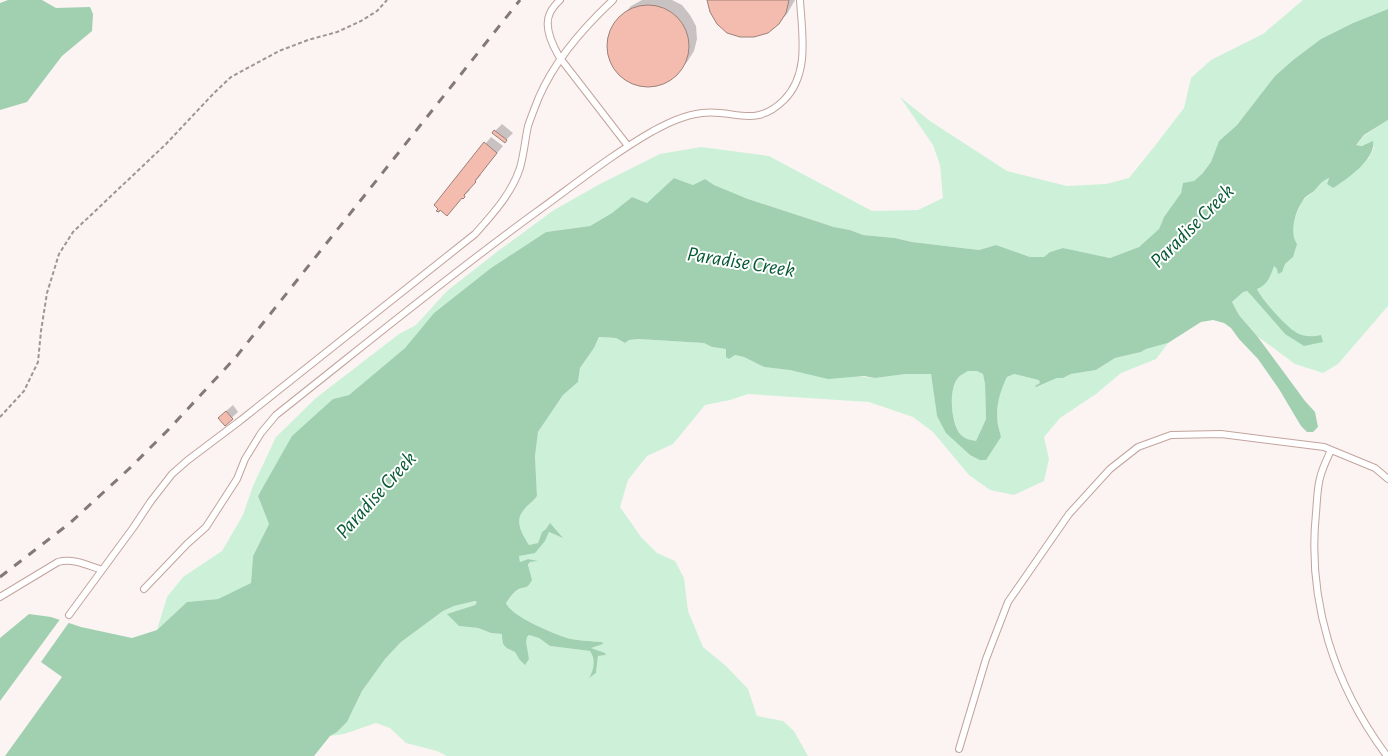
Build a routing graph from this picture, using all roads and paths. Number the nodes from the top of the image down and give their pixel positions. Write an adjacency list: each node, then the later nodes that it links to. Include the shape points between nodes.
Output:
1 (387, 0): 7 (path, via 361,21 279,51 232,77 73,232 59,254 47,293 38,362 24,391)
2 (560, 0): 5 (lane, via 547,20 553,47)
3 (613, 0): 5 (lane)
4 (800, 0): 6 (lane, via 801,68 795,85 784,100 758,116 703,113 681,117)
5 (560, 58): 6 (lane); 10 (lane, via 528,126 512,186 492,215 474,234 172,474)
6 (628, 146): 11 (lane, via 493,244 276,415 245,459 237,479 206,527)
7 (0, 417)
8 (1331, 450): 9 (lane, via 1375,468); 14 (lane, via 1221,434 1171,435 1138,447 1110,469 1069,514 1008,602 986,659); 15 (lane, via 1320,478 1314,533 1316,582 1326,636 1340,676 1357,711)
9 (1388, 479)
10 (102, 570): 12 (lane, via 84,563 58,562); 13 (lane)
11 (144, 589)
12 (0, 598)
13 (69, 615)
14 (959, 749)
15 (1387, 756)

